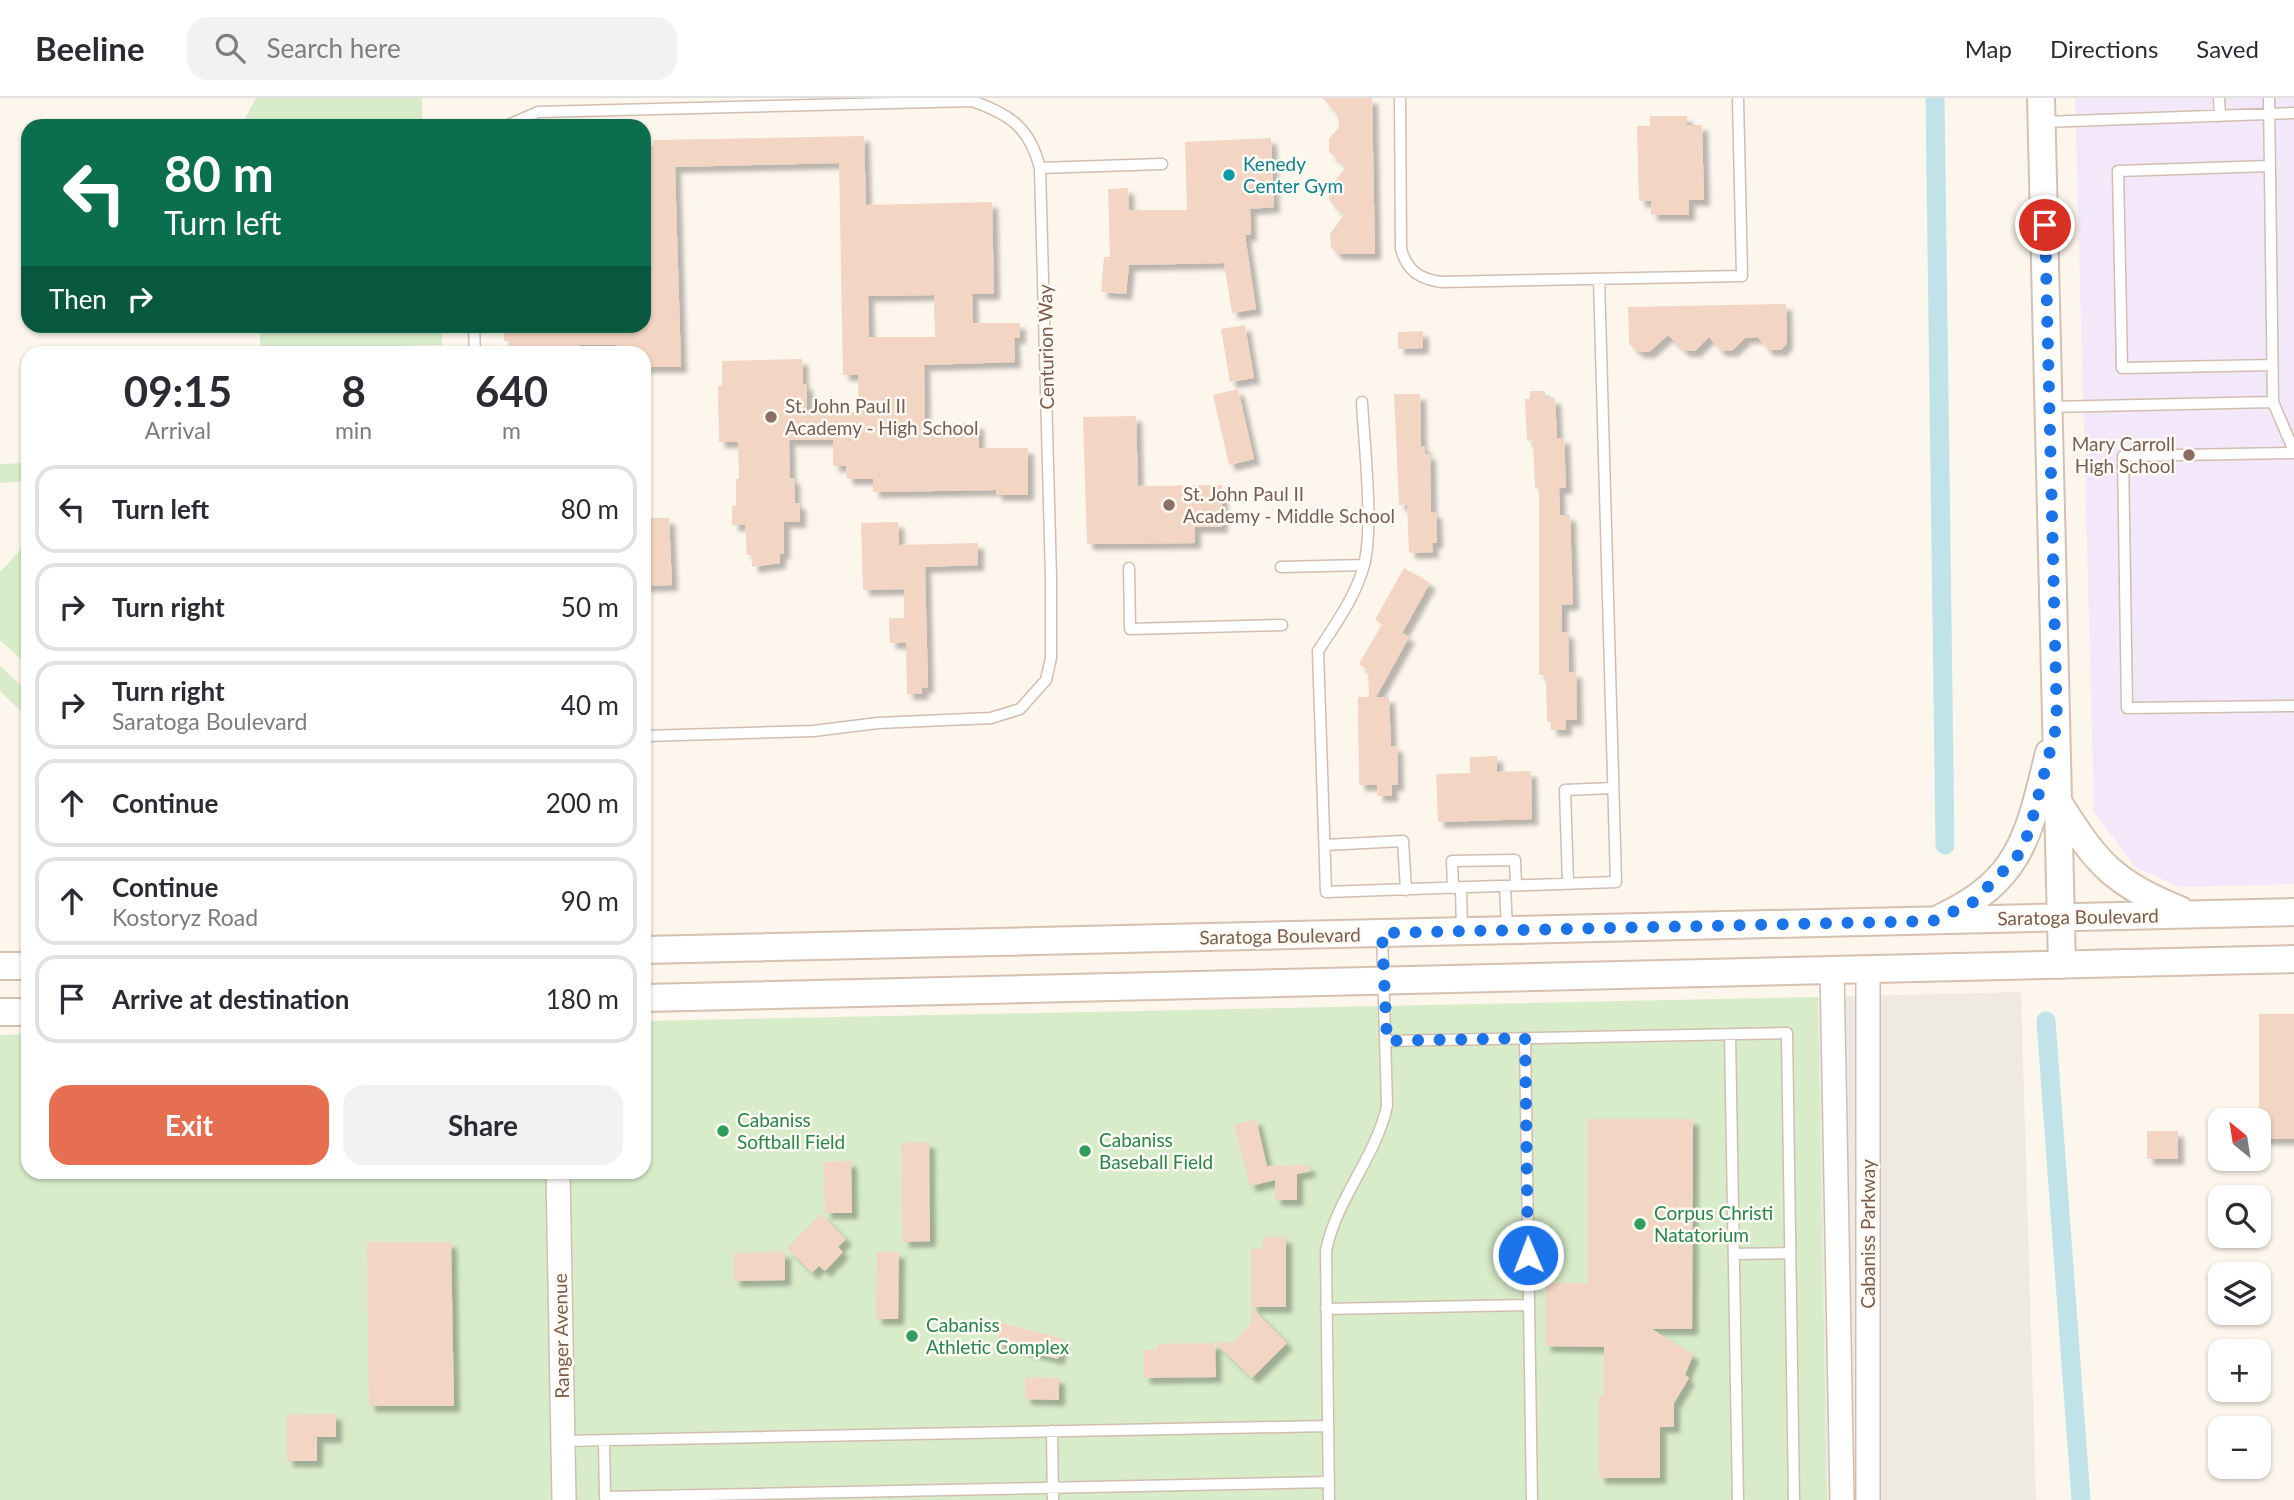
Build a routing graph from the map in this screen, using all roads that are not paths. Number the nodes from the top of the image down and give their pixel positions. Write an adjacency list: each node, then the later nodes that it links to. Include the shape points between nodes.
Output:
1 (1400, 98): 13 (lane, via 1401,249 1414,273 1441,282)
2 (1738, 98): 13 (lane, via 1742,276)
3 (2219, 98): 8 (lane)
4 (2269, 98): 6 (lane)
5 (2042, 110): 8 (lane); 17 (main road)
6 (2269, 114): 7 (lane); 8 (lane); 11 (lane)
7 (2294, 114)
8 (2220, 116)
9 (521, 119): 12 (lane, Centurion Way, via 551,111 972,101 1001,111 1023,130)
10 (1162, 164): 12 (lane)
11 (2270, 166): 14 (lane); 14 (lane, via 2118,172 2122,368)
12 (1040, 169): 25 (lane, Centurion Way, via 1051,577 1051,658 1046,680 1020,709 991,718 774,733)
13 (1599, 279): 26 (lane)
14 (2272, 365): 16 (lane)
15 (1362, 402): 19 (lane)
16 (2273, 402): 17 (lane); 18 (lane)
17 (2049, 407): 24 (main road)
18 (2294, 452): 23 (lane, via 2123,456 2127,708)
19 (1364, 565): 20 (lane); 28 (lane, via 1318,651)
20 (1281, 567)
21 (1129, 568): 22 (lane, via 1130,629)
22 (1282, 625)
23 (2294, 706)
24 (2057, 724): 27 (main road); 36 (main road, via 2029,832 2017,857 1972,903)
25 (651, 736)
26 (1613, 788): 29 (lane, via 1616,881); 29 (lane, via 1565,790)
27 (2059, 803): 34 (main road, via 2084,843 2115,877 2141,894); 35 (main road)
28 (1325, 845): 32 (lane, via 1326,892); 32 (lane, via 1403,841)
29 (1568, 883): 30 (lane)
30 (1510, 886): 31 (lane); 31 (lane, via 1515,860 1452,861); 37 (lane)
31 (1457, 888): 32 (lane); 38 (lane)
32 (1406, 890)
33 (2294, 912): 34 (main road, Saratoga Boulevard)
34 (2191, 915): 35 (main road, Saratoga Boulevard)
35 (2061, 918): 36 (main road, Saratoga Boulevard); 42 (main road)
36 (1933, 921): 37 (main road, Saratoga Boulevard)
37 (1507, 929): 38 (main road, Saratoga Boulevard)
38 (1462, 930): 39 (main road, Saratoga Boulevard)
39 (1382, 933): 40 (main road, Saratoga Boulevard); 47 (lane)
40 (651, 950)
41 (2294, 959): 42 (main road)
42 (2062, 965): 46 (main road)
43 (0, 966): 44 (main road)
44 (21, 966)
45 (1832, 969): 46 (main road); 47 (main road); 71 (street, Cabaniss Parkway)
46 (1868, 969): 72 (street, Cabaniss Parkway)
47 (1384, 980): 48 (main road); 53 (lane)
48 (651, 998)
49 (0, 1012): 50 (main road)
50 (21, 1012)
51 (1731, 1034): 52 (lane); 55 (lane); 56 (lane, via 1787,1033)
52 (1525, 1038): 53 (lane); 57 (lane)
53 (1387, 1041): 58 (lane, via 1385,1116 1328,1241)
54 (558, 1179): 62 (street, Ranger Avenue)
55 (1734, 1254): 56 (lane); 69 (lane)
56 (1790, 1254): 70 (lane)
57 (1529, 1305): 58 (lane); 68 (lane)
58 (1326, 1309): 59 (lane)
59 (1328, 1426): 60 (lane); 63 (lane)
60 (1052, 1431): 61 (lane); 64 (lane)
61 (604, 1440): 62 (lane); 64 (lane, via 605,1497)
62 (563, 1441): 65 (street, Ranger Avenue)
63 (1329, 1482): 64 (lane); 67 (lane)
64 (1052, 1488): 66 (lane)
65 (564, 1500)
66 (1053, 1500)
67 (1329, 1500)
68 (1532, 1500)
69 (1738, 1500)
70 (1794, 1500)
71 (1842, 1500)
72 (1868, 1500)

